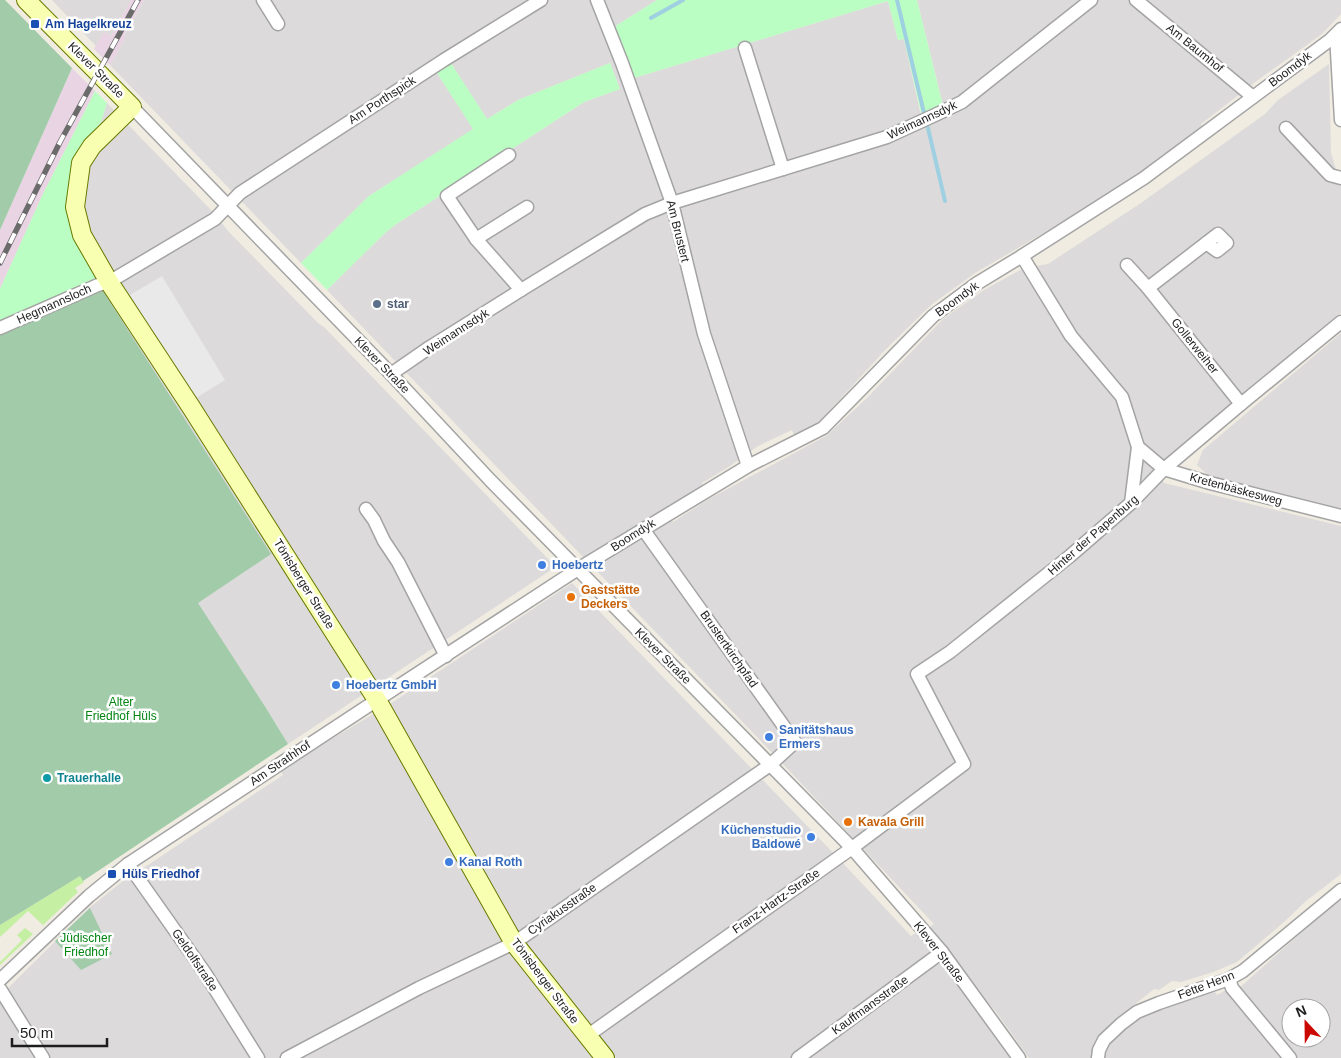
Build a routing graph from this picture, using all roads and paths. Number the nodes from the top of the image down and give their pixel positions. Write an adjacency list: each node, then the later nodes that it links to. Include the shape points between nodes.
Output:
1 (26, 0): 11 (street, Klever Straße)
2 (263, 0): 7 (street)
3 (541, 0): 18 (street, Am Porthspick, via 240,193)
4 (597, 0): 17 (street, Am Brustert)
5 (1091, 0): 15 (street, Weimannsdyk, via 962,102 887,137)
6 (1136, 0): 10 (street, Am Baumhof)
7 (278, 24)
8 (1338, 32): 10 (street, Boomdyk); 12 (street)
9 (745, 48): 15 (street)
10 (1253, 97): 22 (street, Boomdyk, via 1144,178)
11 (132, 107): 18 (street, Klever Straße); 24 (street, Tönisberger Straße, via 92,146 81,163 75,207 82,235)
12 (1341, 120)
13 (1286, 128): 16 (street, via 1330,175)
14 (509, 155): 20 (street, via 447,196)
15 (783, 169): 17 (street, Weimannsdyk)
16 (1341, 178)
17 (672, 203): 26 (street, Weimannsdyk, via 645,214); 32 (street, Am Brustert, via 704,334)
18 (227, 206): 24 (street, via 214,219); 29 (street, Klever Straße)
19 (527, 207): 20 (street)
20 (476, 239): 26 (street)
21 (1206, 243): 25 (street)
22 (1022, 256): 31 (street, via 1071,336 1122,397); 32 (street, Boomdyk, via 933,316 823,428)
23 (1127, 265): 25 (street, Gollerweiher)
24 (109, 282): 28 (street, Hegmannsloch); 40 (street, Tönisberger Straße)
25 (1148, 288): 30 (street, Gollerweiher)
26 (521, 290): 29 (street, Weimannsdyk)
27 (1341, 322): 30 (street, Hinter der Papenburg)
28 (0, 328)
29 (391, 374): 38 (street, Klever Straße)
30 (1241, 404): 33 (street, Hinter der Papenburg)
31 (1138, 447): 33 (street, Kretenbäskesweg); 34 (street)
32 (748, 466): 37 (street, Boomdyk)
33 (1164, 469): 34 (street, Hinter der Papenburg); 36 (street, Kretenbäskesweg)
34 (1131, 503): 41 (street, Hinter der Papenburg, via 1004,609 917,674)
35 (366, 509): 39 (street, via 398,562)
36 (1341, 516)
37 (643, 528): 38 (street, Boomdyk); 42 (street, Brustertkirchpfad, via 795,742)
38 (578, 569): 39 (street, Am Strathhof); 42 (street, Klever Straße)
39 (446, 656): 40 (street, Am Strathhof)
40 (377, 700): 44 (street, Am Strathhof); 46 (street, Tönisberger Straße)
41 (964, 764): 43 (street, Franz-Hartz-Straße)
42 (770, 765): 43 (street, Klever Straße); 46 (street, Cyriakusstraße)
43 (852, 848): 47 (street, Klever Straße); 51 (street, Franz-Hartz-Straße)
44 (128, 864): 49 (street, Am Strathhof); 53 (street, Geldolfstraße, via 205,974)
45 (1341, 890): 48 (street, Fette Henn)
46 (514, 943): 51 (street, Tönisberger Straße); 54 (street, Cyriakusstraße, via 419,988)
47 (942, 952): 56 (street, Kauffmansstraße); 57 (street, Klever Straße)
48 (1229, 979): 58 (street, Fette Henn, via 1137,1012 1104,1040); 59 (street, via 1232,988)
49 (0, 980)
50 (0, 989): 52 (street)
51 (587, 1036): 55 (street, Tönisberger Straße)
52 (43, 1058)
53 (258, 1058)
54 (287, 1058)
55 (605, 1058)
56 (798, 1058)
57 (1019, 1058)
58 (1098, 1058)
59 (1290, 1058)

